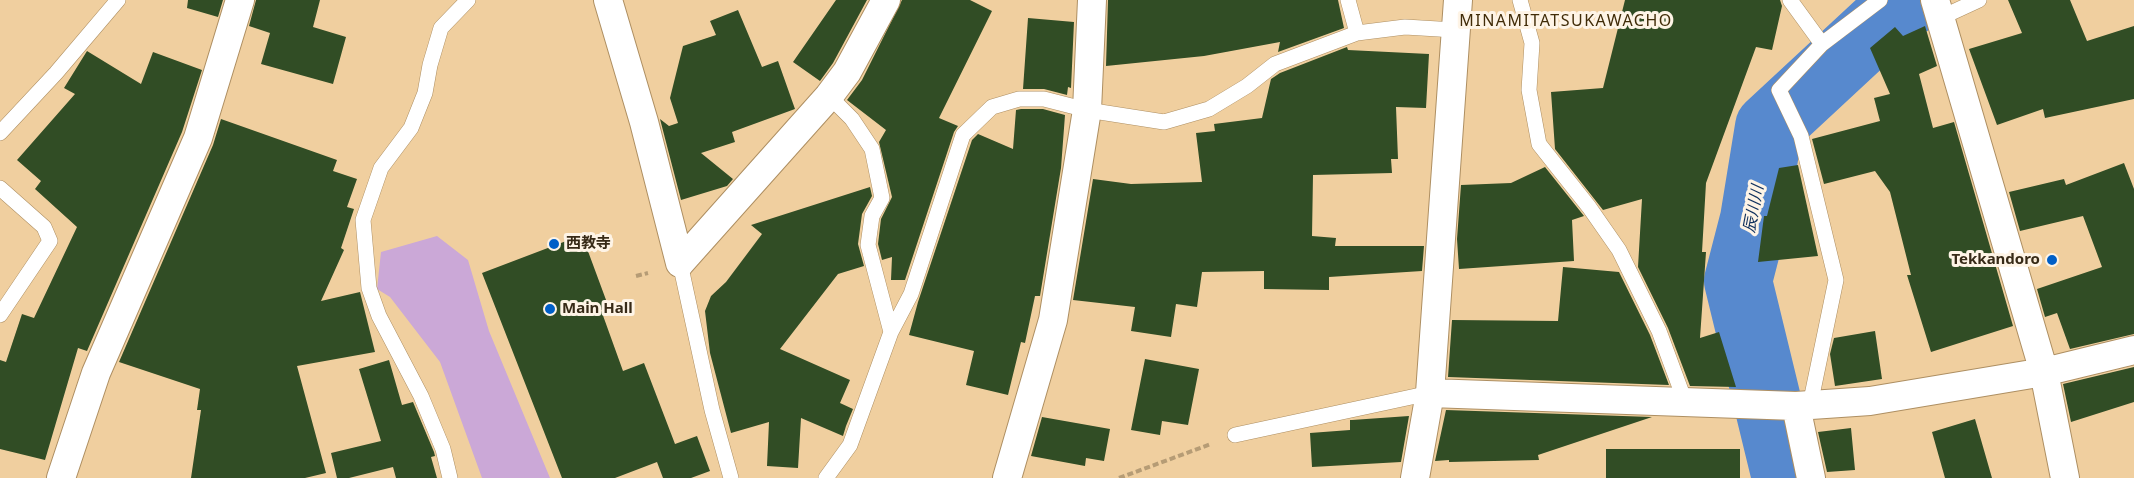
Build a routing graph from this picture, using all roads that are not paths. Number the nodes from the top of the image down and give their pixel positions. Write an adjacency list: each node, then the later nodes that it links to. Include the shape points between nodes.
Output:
1 (118, 0): 19 (lane)
2 (240, 0): 31 (street, via 198,138 96,373)
3 (468, 0): 32 (lane, via 441,28 425,93 411,128 381,168 363,220 369,288 379,316 421,396 443,449)
4 (608, 0): 21 (street, via 645,122)
5 (886, 0): 17 (street, via 847,72)
6 (1092, 0): 18 (street)
7 (1348, 0): 15 (lane)
8 (1458, 0): 14 (street)
9 (1520, 0): 27 (lane, via 1532,43 1529,90 1539,144 1619,250 1659,331)
10 (1790, 0): 16 (lane)
11 (1880, 0): 16 (lane)
12 (1979, 0): 13 (lane)
13 (1937, 8): 25 (street)
14 (1455, 30): 15 (lane, via 1405,27); 26 (street)
15 (1357, 33): 18 (lane, via 1275,64 1209,109 1164,122)
16 (1822, 44): 28 (lane, via 1779,90 1801,136 1836,280)
17 (829, 96): 21 (street); 23 (lane, via 852,119 872,148 882,198 872,216 868,245)
18 (1087, 110): 23 (lane, via 1044,99 1019,99 992,107 963,135 911,294); 34 (street, via 1053,320)
19 (0, 134)
20 (0, 188): 22 (lane, via 44,227 50,241)
21 (680, 263): 30 (lane, via 712,410)
22 (0, 315)
23 (891, 332): 33 (lane, via 850,445)
24 (2134, 350): 25 (street)
25 (2044, 372): 28 (street, via 1870,401); 37 (street)
26 (1430, 393): 27 (street); 29 (lane); 35 (street)
27 (1686, 404): 28 (street)
28 (1803, 406): 36 (street)
29 (1235, 435)
30 (733, 477)
31 (61, 478)
32 (450, 478)
33 (826, 478)
34 (1007, 478)
35 (1415, 478)
36 (1811, 478)
37 (2065, 478)

